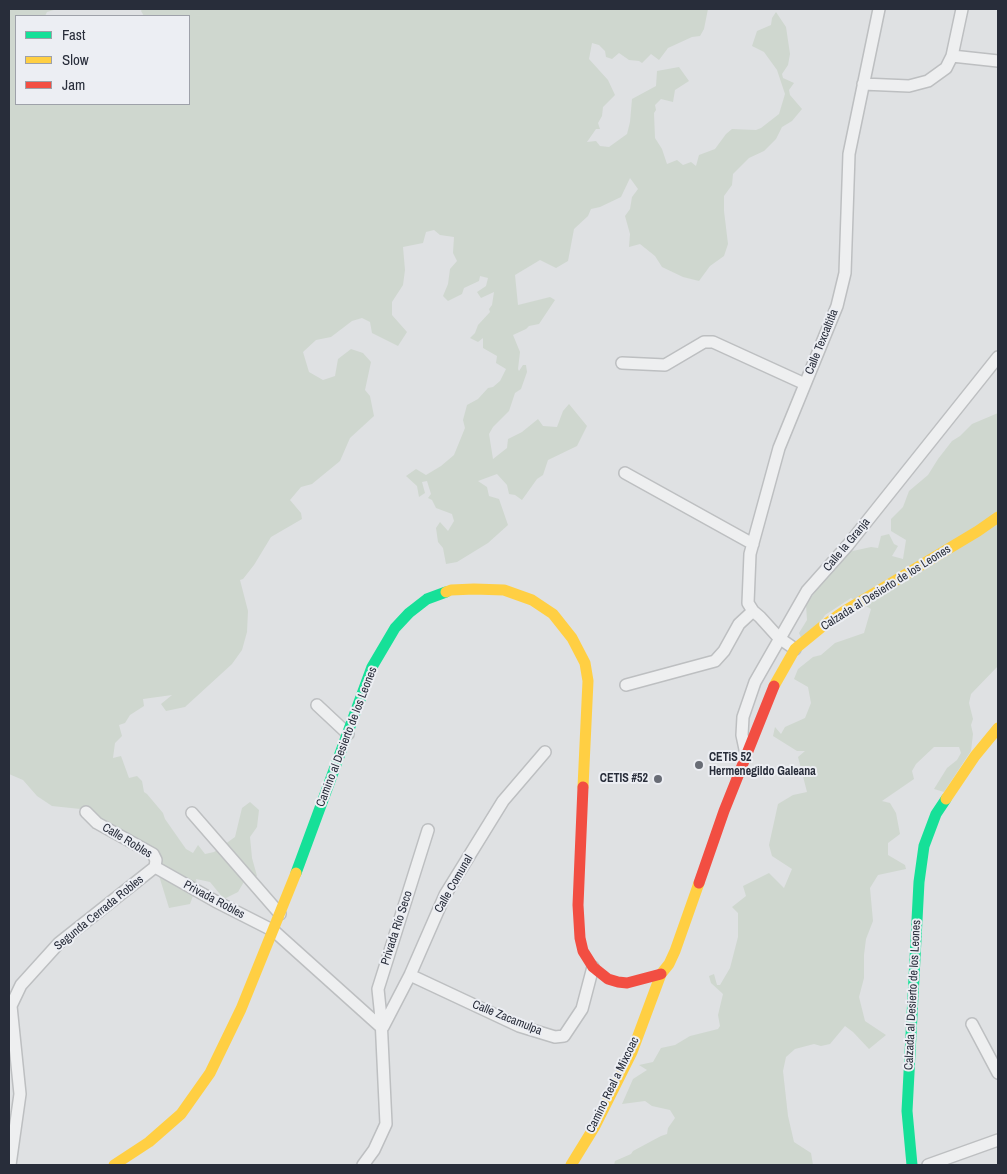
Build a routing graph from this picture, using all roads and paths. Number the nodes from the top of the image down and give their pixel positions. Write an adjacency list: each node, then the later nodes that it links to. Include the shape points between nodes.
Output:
1 (879, 9): 5 (street, Calle Texcaltitla)
2 (962, 9): 3 (street)
3 (952, 56): 4 (street); 5 (street, via 946,68 928,81 909,86)
4 (998, 61)
5 (863, 84): 8 (street, Calle Texcaltitla, via 848,154 845,273 837,306)
6 (998, 357): 13 (street, Calle la Granja, via 848,545 808,590)
7 (622, 363): 8 (street, via 666,365 704,342 713,342)
8 (805, 384): 11 (street, Calle Texcaltitla, via 779,448)
9 (625, 473): 11 (street)
10 (998, 517): 14 (main road, Calzada al Desierto de los Leones, via 844,612)
11 (753, 544): 12 (street, Calle Texcaltitla, via 748,602)
12 (753, 611): 13 (street); 15 (street, via 739,624 724,651 714,661)
13 (779, 638): 14 (street); 20 (street, Calle la Granja, via 755,682 743,718)
14 (795, 649): 20 (main road, Calzada al Desierto de los Leones, via 776,680)
15 (626, 685)
16 (317, 706): 18 (street)
17 (998, 728): 38 (main road, Calzada al Desierto de los Leones, via 951,789 936,814 924,846 919,882 907,1111)
18 (348, 734): 25 (main road, Camino al Desierto de los Leones); 27 (main road, Camino al Desierto de los Leones, via 372,667 395,628 427,599 451,590 504,590 532,600 553,614 572,638 585,663 588,681 578,905 580,938)
19 (545, 752): 29 (street, Calle Comunal, via 503,801 445,896)
20 (746, 754): 28 (main road, Calzada al Desierto de los Leones, via 675,951)
21 (86, 812): 24 (street, Calle Robles, via 97,823 153,854)
22 (192, 813): 25 (street)
23 (428, 830): 31 (street, Privada Río Seco, via 378,989)
24 (156, 864): 26 (street, Privada Robles, via 215,901); 34 (street, Segunda Cerrada Robles, via 59,943 21,985 12,1006 20,1094)
25 (280, 914): 26 (main road, Camino al Desierto de los Leones)
26 (274, 931): 31 (street); 35 (main road, Camino al Desierto de los Leones, via 210,1073 181,1114 149,1142)
27 (593, 967): 28 (main road, via 608,979 627,983); 29 (street, Calle Zacamulpa, via 582,1009 564,1036 555,1037 519,1026)
28 (661, 974): 37 (main road, Camino Real a Mixcoac, via 632,1052 595,1126)
29 (410, 975): 31 (street, Calle Comunal)
30 (972, 1024): 32 (street)
31 (382, 1028): 36 (street, via 386,1124 374,1150)
32 (998, 1073)
33 (998, 1140): 39 (street)
34 (10, 1165)
35 (114, 1165)
36 (362, 1165)
37 (571, 1165)
38 (912, 1165)
39 (928, 1165)

